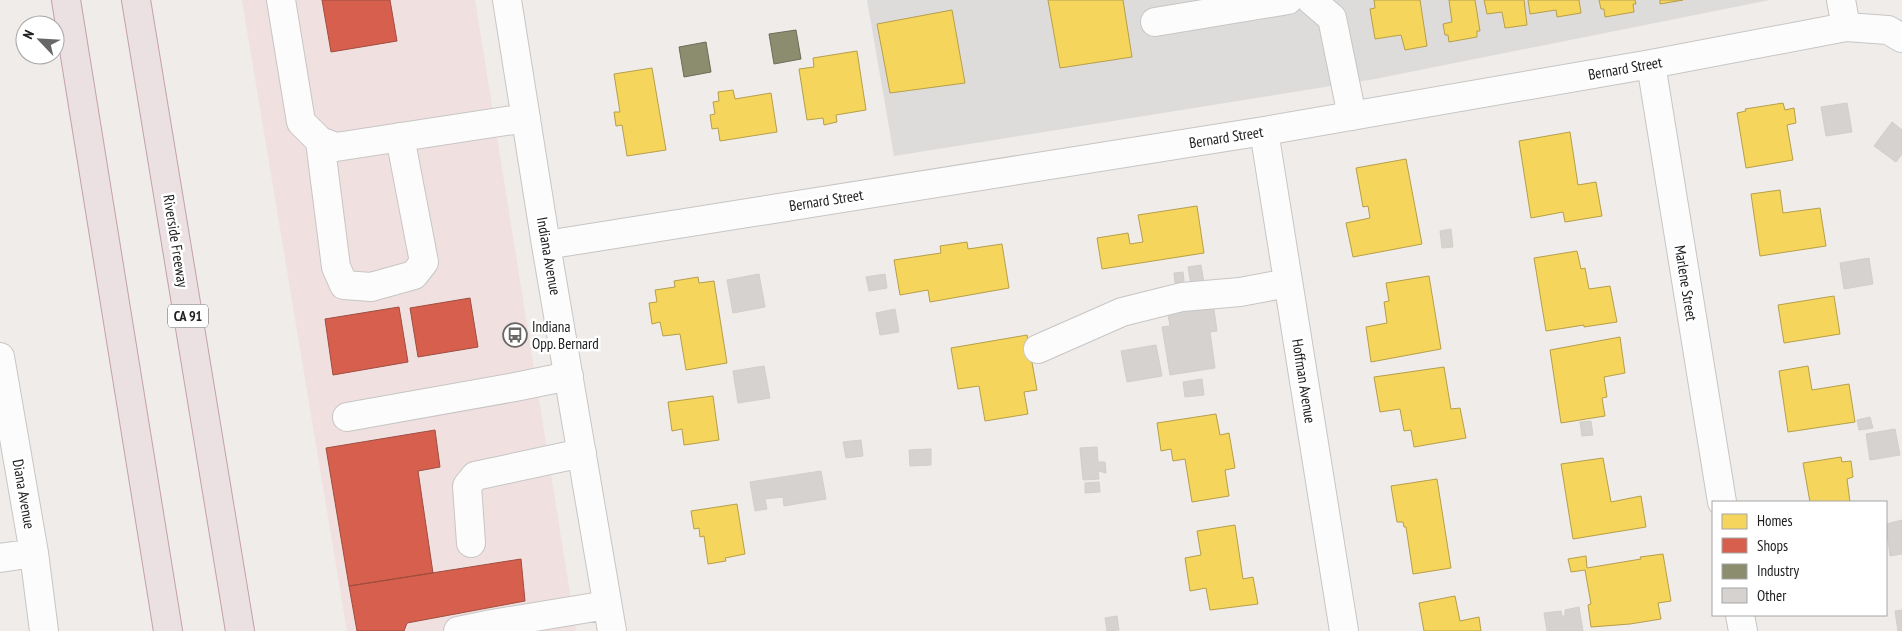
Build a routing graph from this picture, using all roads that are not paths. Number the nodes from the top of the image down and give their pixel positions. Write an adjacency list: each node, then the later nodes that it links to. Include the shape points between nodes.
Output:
1 (66, 0): 32 (highway)
2 (136, 0): 33 (highway, Riverside Freeway / CA 91)
3 (281, 0): 16 (street, via 301,122)
4 (507, 0): 13 (street, Indiana Avenue)
5 (1288, 0): 8 (street)
6 (1311, 0): 12 (street, via 1332,18)
7 (1841, 0): 9 (street)
8 (1155, 22)
9 (1846, 27): 10 (street, Bernard Street, via 1888,30); 11 (street, Bernard Street)
10 (1902, 38)
11 (1650, 64): 12 (street, Bernard Street); 24 (street, Marlene Street)
12 (1352, 116): 14 (street, Bernard Street)
13 (526, 118): 15 (street); 17 (street, Indiana Avenue)
14 (1264, 131): 17 (street, Bernard Street); 18 (street, Hoffman Avenue)
15 (400, 138): 16 (street, via 336,147); 16 (street, via 424,262 414,275 371,287 344,284 336,267)
16 (320, 141)
17 (546, 244): 21 (street, Indiana Avenue)
18 (1288, 283): 19 (street, via 1240,292 1182,297 1122,312); 35 (street, Hoffman Avenue)
19 (1038, 349)
20 (0, 357): 26 (street, Diana Avenue)
21 (569, 376): 22 (street); 23 (street, Indiana Avenue)
22 (347, 417)
23 (582, 453): 25 (street, via 475,476 467,486); 29 (street, Indiana Avenue)
24 (1722, 501)
25 (471, 543)
26 (34, 554): 27 (street); 31 (street, Diana Avenue)
27 (0, 558)
28 (1740, 616): 36 (street)
29 (610, 618): 30 (street)
30 (492, 628): 34 (street)
31 (44, 631)
32 (168, 631)
33 (240, 631)
34 (458, 631)
35 (1344, 631)
36 (1743, 631)

